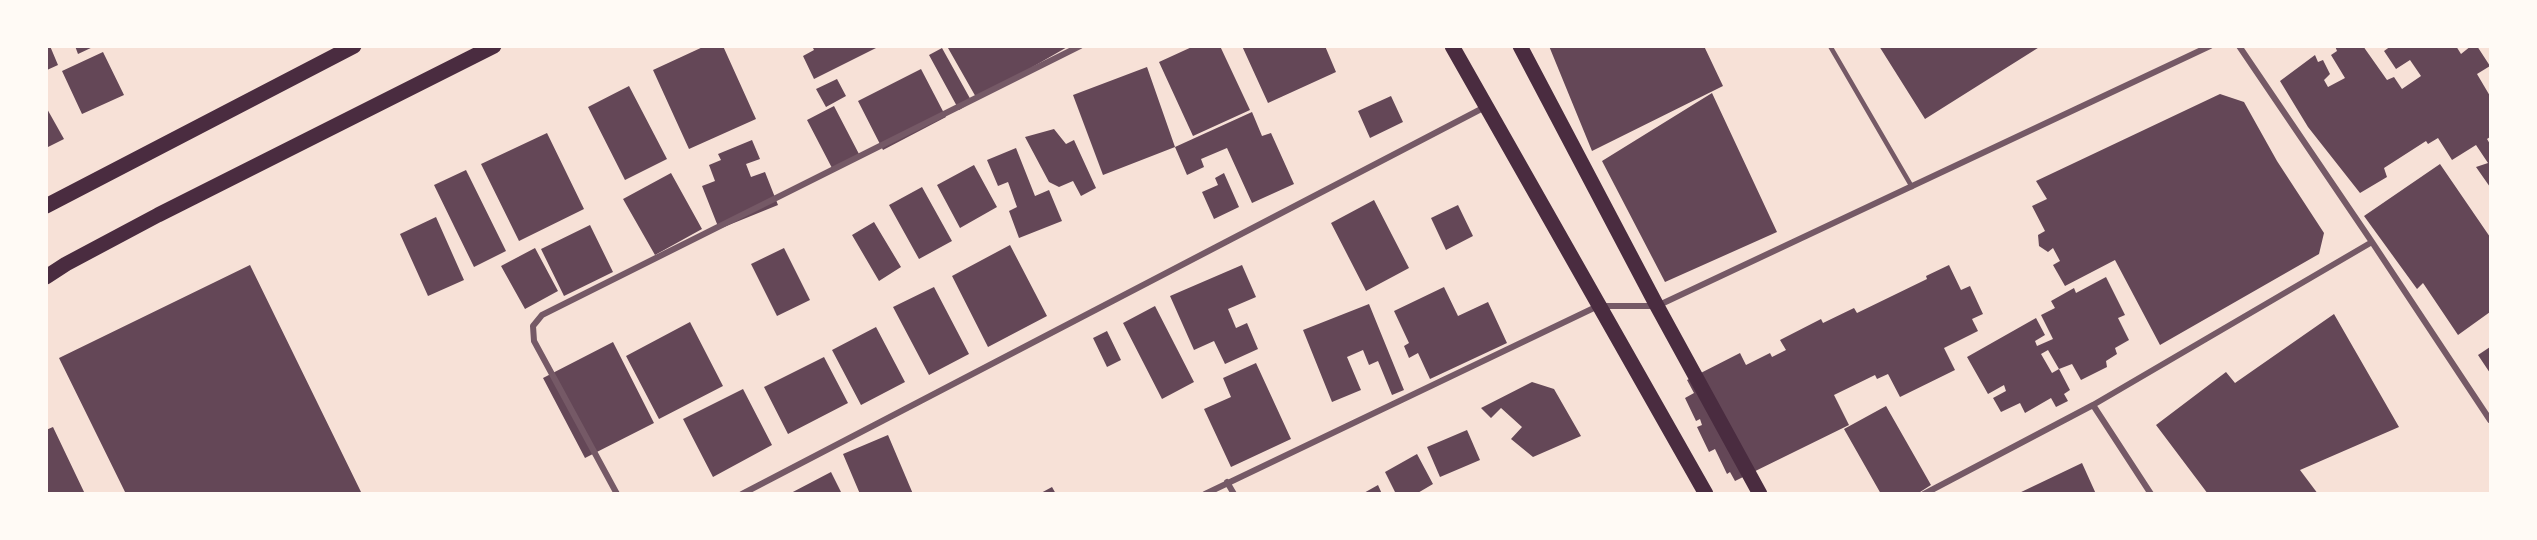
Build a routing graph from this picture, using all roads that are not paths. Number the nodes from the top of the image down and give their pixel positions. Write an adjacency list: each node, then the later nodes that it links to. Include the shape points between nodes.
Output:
1 (354, 46): 11 (main road)
2 (494, 46): 13 (main road, via 158,215)
3 (1080, 46): 19 (street, via 542,315 533,326 534,341)
4 (1452, 46): 9 (main road)
5 (1520, 46): 15 (main road)
6 (1830, 46): 10 (lane)
7 (2210, 46): 10 (street)
8 (2239, 46): 12 (street)
9 (1485, 107): 14 (main road); 20 (street)
10 (1912, 187): 15 (street)
11 (46, 206)
12 (2373, 242): 16 (street); 17 (street)
13 (46, 277)
14 (1598, 306): 15 (street); 18 (street); 23 (main road)
15 (1657, 306): 24 (main road)
16 (2093, 405): 25 (street); 26 (street)
17 (2490, 420)
18 (1227, 482): 21 (street); 22 (street)
19 (617, 494)
20 (742, 494)
21 (1205, 494)
22 (1234, 494)
23 (1706, 494)
24 (1760, 494)
25 (1924, 494)
26 (2151, 494)

